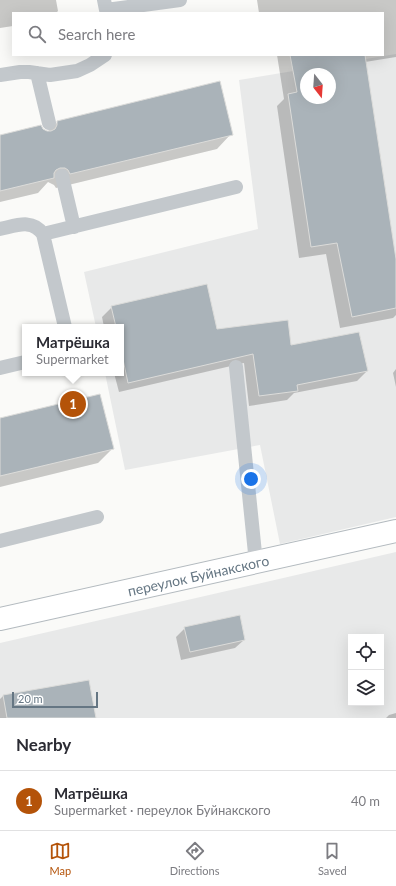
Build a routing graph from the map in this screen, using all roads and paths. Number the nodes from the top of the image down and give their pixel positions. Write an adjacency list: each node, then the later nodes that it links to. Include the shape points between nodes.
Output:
1 (104, 0): 2 (lane, via 106,10)
2 (180, 0)
3 (104, 56): 4 (lane, via 77,71 50,75)
4 (37, 73): 5 (lane); 6 (lane)
5 (0, 75)
6 (49, 123)
7 (62, 176): 9 (lane)
8 (236, 187): 9 (lane)
9 (74, 227): 11 (lane)
10 (0, 229): 11 (lane, via 30,224)
11 (42, 234): 12 (lane)
12 (64, 324)
13 (22, 363): 15 (lane)
14 (236, 367): 19 (lane)
15 (0, 368)
16 (97, 517): 18 (lane)
17 (396, 531): 19 (street, переулок Буйнакского)
18 (0, 541)
19 (256, 562): 20 (street, переулок Буйнакского)
20 (0, 619)

